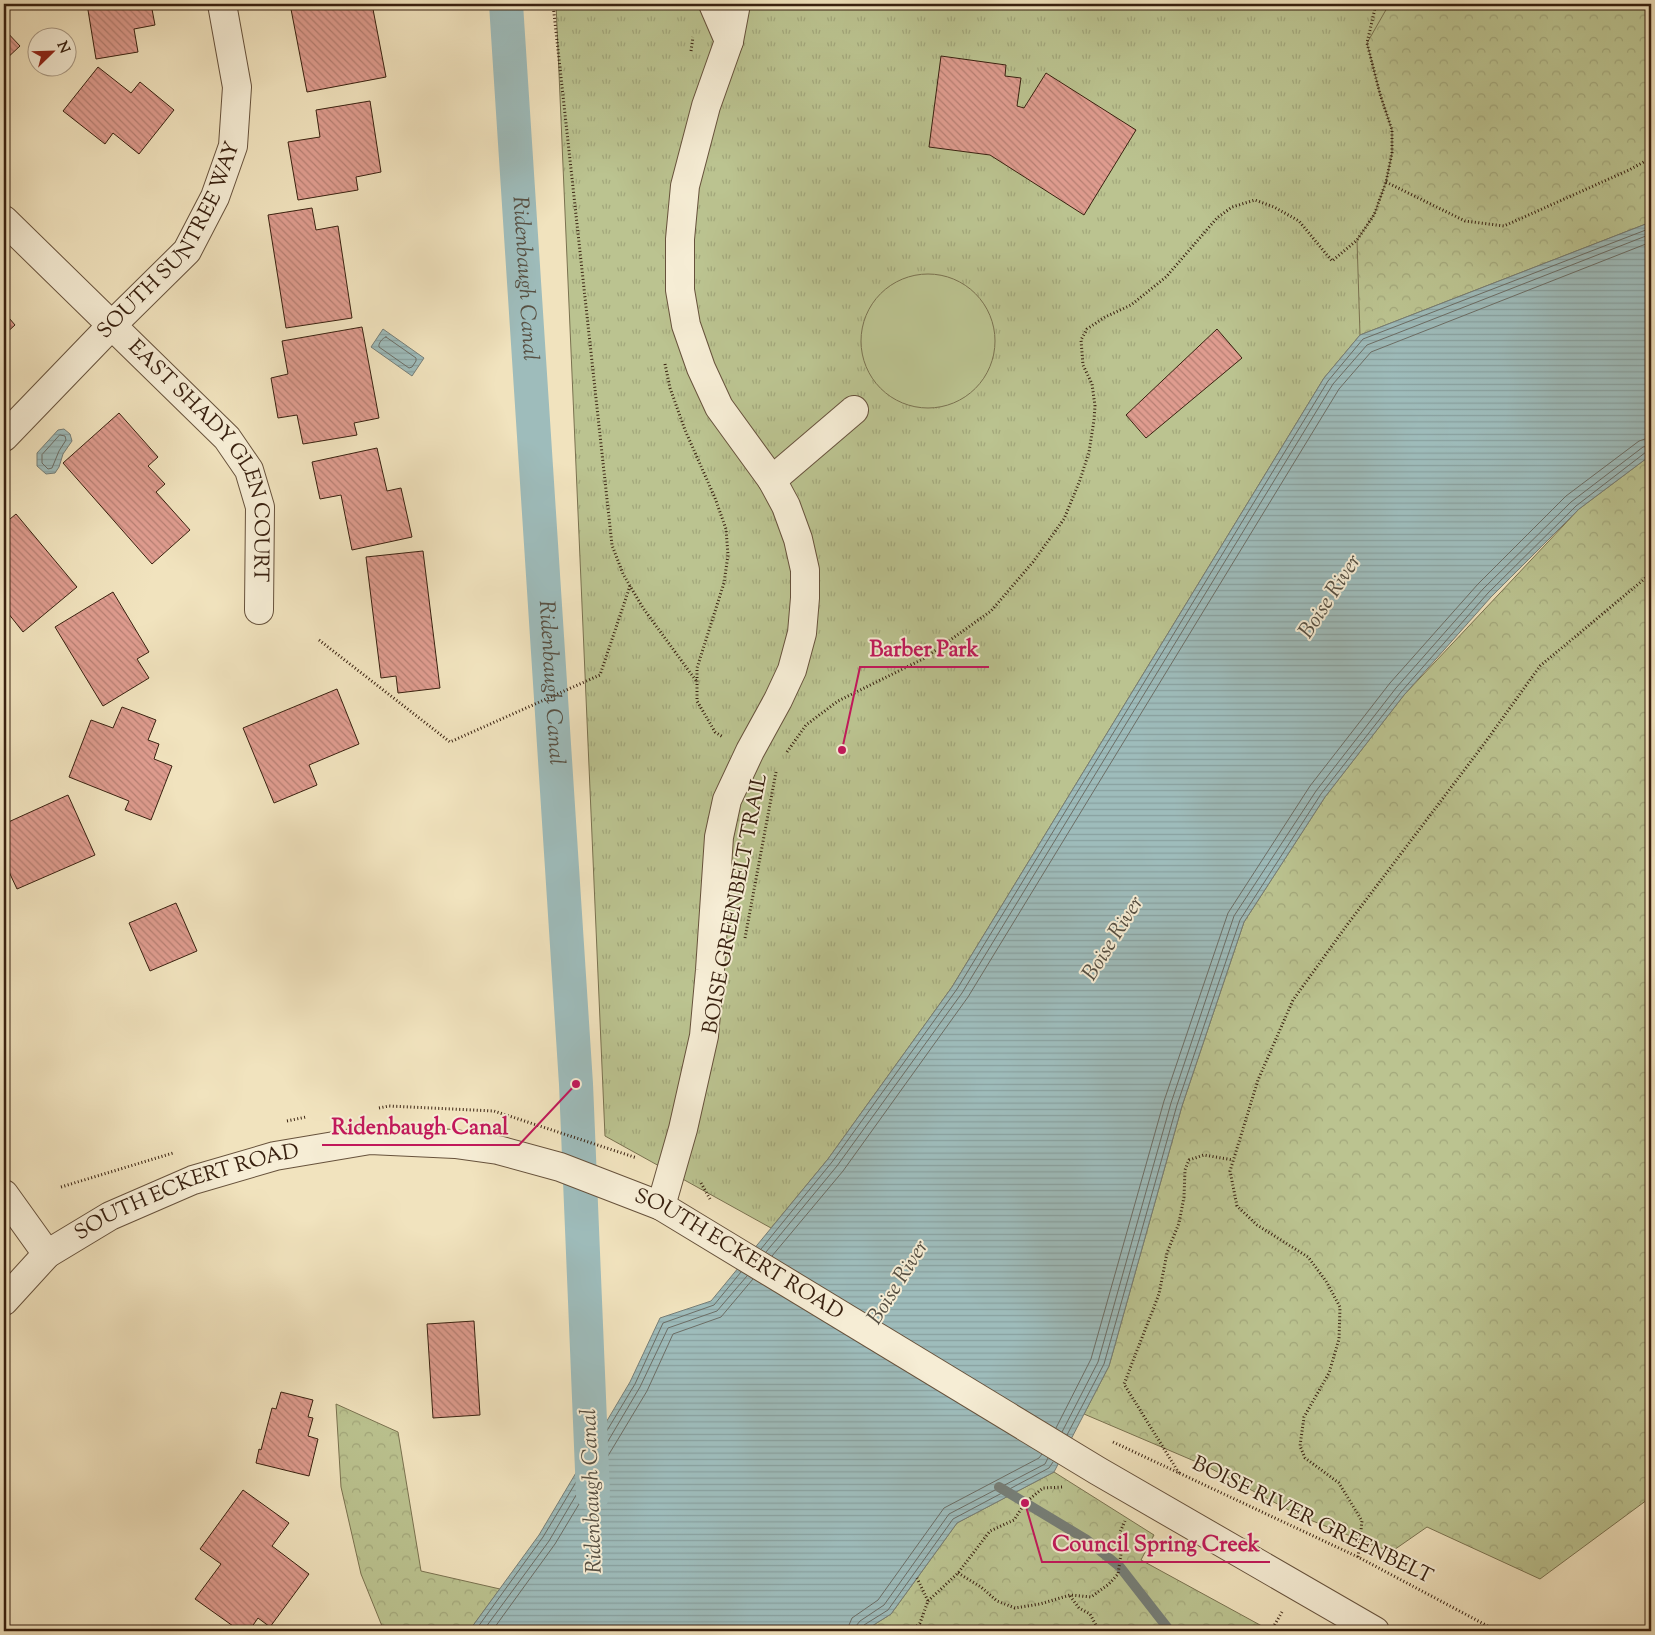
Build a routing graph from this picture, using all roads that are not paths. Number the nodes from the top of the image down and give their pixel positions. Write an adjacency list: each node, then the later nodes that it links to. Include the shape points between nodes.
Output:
1 (222, 4): 7 (street, SOUTH SUNTREE WAY, via 237,87 233,146 215,197 186,251)
2 (714, 4): 5 (street)
3 (736, 4): 5 (street)
4 (753, 4): 5 (street)
5 (729, 41): 10 (street, via 706,106 686,186 680,239 680,290 686,325 719,408)
6 (4, 220): 7 (street, EAST SHADY GLEN COURT)
7 (112, 325): 9 (street, SOUTH SUNTREE WAY); 11 (street, EAST SHADY GLEN COURT, via 227,438 249,470 260,507)
8 (854, 410): 10 (street)
9 (4, 437)
10 (772, 480): 13 (street, via 786,506 803,562 805,598 802,633 792,670 727,800 719,837 704,1036)
11 (259, 610)
12 (4, 1194): 14 (street)
13 (661, 1206): 14 (street, SOUTH ECKERT ROAD, via 560,1167 498,1150 455,1144 370,1140 275,1156 193,1180 110,1216); 16 (street, SOUTH ECKERT ROAD, via 1098,1471)
14 (46, 1254): 15 (street, SOUTH ECKERT ROAD)
15 (4, 1302)
16 (1375, 1631)

